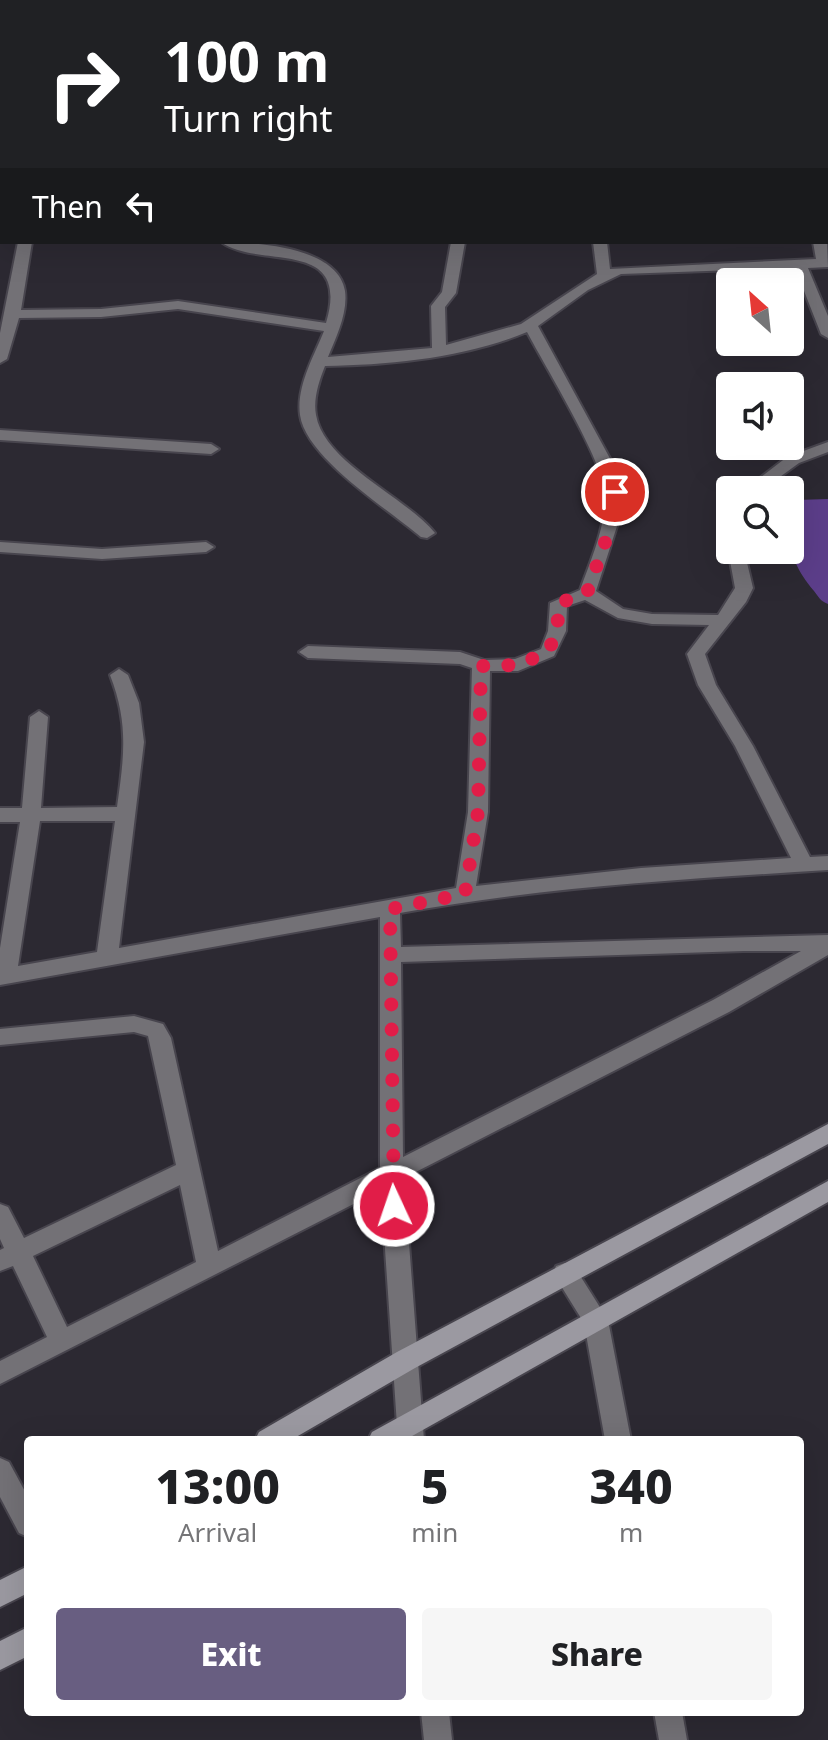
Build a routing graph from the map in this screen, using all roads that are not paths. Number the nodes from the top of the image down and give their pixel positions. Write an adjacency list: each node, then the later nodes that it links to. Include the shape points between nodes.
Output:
1 (25, 244): 8 (street)
2 (237, 244): 10 (street, via 321,263 338,284)
3 (458, 244): 12 (street, via 449,293 438,306)
4 (600, 244): 7 (street)
5 (825, 263): 6 (street)
6 (800, 264): 7 (street, via 637,268); 11 (street)
7 (604, 274): 9 (street)
8 (9, 308): 10 (street, via 101,313 178,305); 13 (street)
9 (530, 325): 12 (street, via 502,337); 23 (street, via 611,475 615,492 613,520)
10 (331, 328): 14 (street)
11 (828, 334)
12 (439, 348): 14 (street, via 365,362)
13 (0, 359)
14 (320, 362): 19 (street, via 307,418 314,432)
15 (0, 435): 17 (street)
16 (828, 447): 18 (street, via 793,460)
17 (211, 449)
18 (771, 476)
19 (427, 533)
20 (0, 547): 21 (street, via 102,554)
21 (206, 547)
22 (739, 564): 24 (street, via 744,588)
23 (587, 593): 24 (street, via 618,613); 26 (street, via 559,603 557,631 548,652 518,665)
24 (723, 620): 33 (street, via 696,654 700,669)
25 (308, 652): 26 (street, via 460,658)
26 (481, 666): 34 (street, via 478,812)
27 (119, 675): 29 (street, via 130,703 135,742)
28 (39, 717): 31 (street)
29 (127, 814): 31 (street); 38 (street)
30 (0, 815): 31 (street)
31 (31, 816): 39 (street)
32 (828, 863): 33 (street)
33 (804, 865): 34 (street)
34 (465, 894): 35 (street)
35 (390, 909): 37 (street); 38 (street)
36 (828, 944): 37 (street); 43 (street, via 721,1006)
37 (393, 955): 43 (street)
38 (107, 957): 39 (street)
39 (3, 976)
40 (0, 1037): 42 (street, via 134,1024 155,1030)
41 (828, 1133): 48 (main road)
42 (186, 1171): 46 (street); 47 (street)
43 (392, 1175): 47 (street); 51 (street)
44 (828, 1191): 49 (main road)
45 (0, 1214): 46 (street)
46 (10, 1256): 50 (street)
47 (209, 1265): 50 (street)
48 (565, 1273): 49 (street); 51 (main road)
49 (596, 1320): 53 (main road); 55 (street)
50 (62, 1342): 52 (street)
51 (406, 1360): 53 (street); 54 (main road)
52 (0, 1373)
53 (410, 1432)
54 (275, 1436)
55 (617, 1436)
56 (0, 1470): 57 (street)
57 (24, 1516)
58 (24, 1581): 59 (main road)
59 (0, 1594)
60 (24, 1643): 61 (main road)
61 (0, 1656)
62 (435, 1716): 64 (street)
63 (669, 1716): 65 (street)
64 (438, 1740)
65 (673, 1740)

